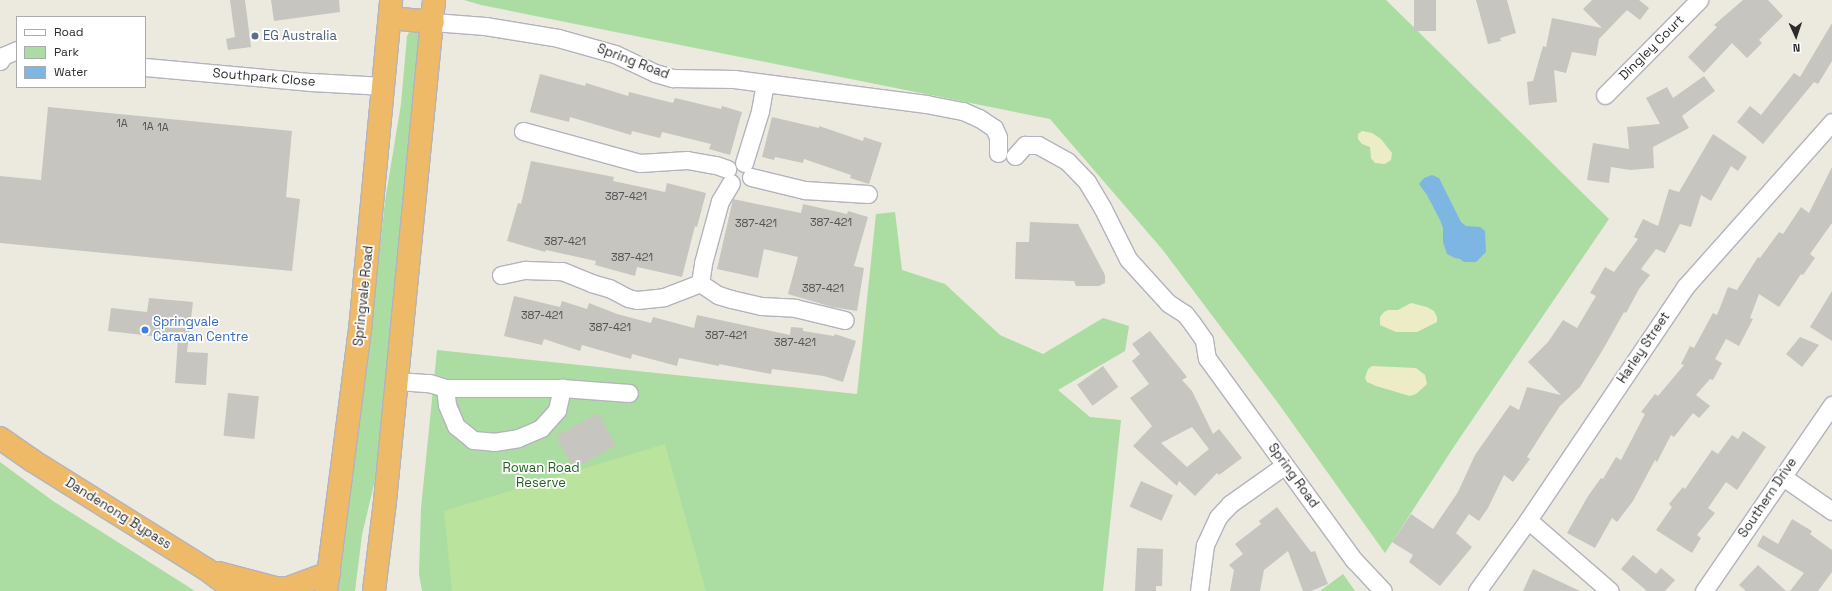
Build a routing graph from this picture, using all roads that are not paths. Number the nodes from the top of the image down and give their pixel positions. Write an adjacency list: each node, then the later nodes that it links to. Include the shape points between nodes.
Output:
1 (434, 0): 4 (highway)
2 (1699, 0): 10 (street, Dingley Court)
3 (391, 9): 4 (highway); 9 (highway, Springvale Road)
4 (433, 22): 8 (street, Spring Road, via 485,26 558,38 615,54 655,73 673,78 720,78); 19 (highway)
5 (16, 50): 6 (street, via 3,56)
6 (0, 61)
7 (146, 67): 9 (street, Southpark Close)
8 (765, 83): 13 (street); 25 (street, Spring Road, via 963,111 996,130 1007,154 1023,146 1035,144 1060,156 1076,170 1095,194 1128,260 1168,302 1188,318 1204,340 1207,358)
9 (384, 86): 30 (highway, Springvale Road, via 362,316)
10 (1605, 95)
11 (1832, 122): 28 (street, Harley Street, via 1686,287)
12 (523, 131): 14 (street, via 640,163 687,160)
13 (747, 170): 14 (street, via 734,163); 15 (street, via 804,190)
14 (729, 176): 17 (street, via 703,263)
15 (868, 194)
16 (501, 275): 17 (street, via 525,270 562,271 613,289 634,300 664,297)
17 (700, 283): 18 (street, via 718,295 731,299 766,306 795,308)
18 (845, 320)
19 (397, 381): 20 (street, via 429,383); 31 (highway)
20 (445, 388): 21 (street); 21 (street, via 447,405 456,426 473,440 494,442 518,438 541,428 557,410)
21 (562, 388): 22 (street)
22 (629, 393)
23 (1832, 405): 26 (street, Southern Drive)
24 (0, 438): 29 (highway, Dandenong Bypass)
25 (1285, 465): 33 (street, via 1230,504 1218,517 1205,545); 34 (street, Spring Road, via 1354,560)
26 (1783, 477): 27 (street); 37 (street, Southern Drive)
27 (1832, 511)
28 (1528, 520): 35 (street, Harley Street); 36 (street)
29 (206, 569): 30 (highway, via 275,588); 32 (highway, Dandenong Bypass)
30 (327, 582)
31 (375, 590)
32 (235, 591)
33 (1199, 591)
34 (1383, 591)
35 (1477, 591)
36 (1610, 591)
37 (1704, 591)

